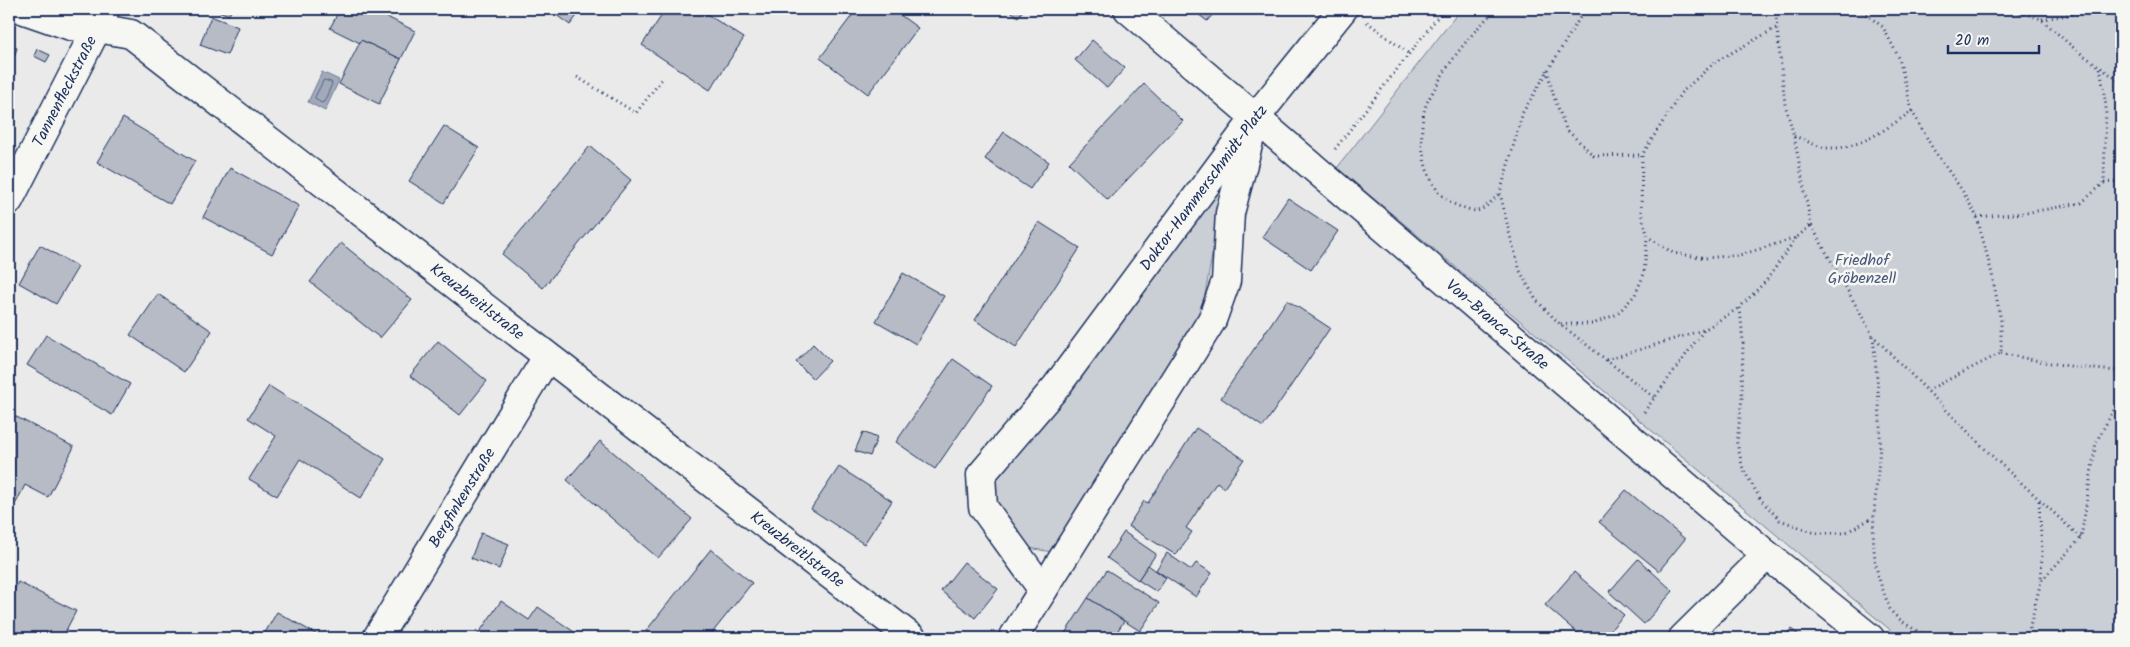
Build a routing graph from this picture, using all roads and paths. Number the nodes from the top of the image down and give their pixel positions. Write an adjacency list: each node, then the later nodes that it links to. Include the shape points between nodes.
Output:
1 (22, 9): 11 (street, Kreuzbreitlstraße, via 71,26)
2 (1128, 9): 20 (street, Von-Branca-Straße)
3 (1343, 9): 20 (street)
4 (1444, 9): 23 (path, via 1335,150)
5 (1496, 9): 26 (path, via 1467,38 1442,75 1425,107 1420,141 1425,166 1439,193 1455,206 1476,211)
6 (1585, 9): 15 (path)
7 (1775, 9): 13 (path)
8 (1859, 9): 19 (path, via 1883,27 1899,58)
9 (2010, 9): 12 (path)
10 (2108, 9): 12 (path)
11 (101, 18): 27 (street, Tannenfleckstraße); 37 (street, Kreuzbreitlstraße, via 131,34)
12 (2041, 19): 14 (path)
13 (1776, 28): 21 (path, via 1785,104); 22 (path, via 1715,62 1681,93)
14 (2100, 67): 18 (path); 25 (path, via 2106,106)
15 (1547, 70): 22 (path, via 1566,130 1594,156); 26 (path, via 1523,112)
16 (577, 76): 17 (path, via 636,113)
17 (662, 79)
18 (2121, 82)
19 (1912, 111): 21 (path, via 1858,144 1827,148); 28 (path)
20 (1256, 117): 23 (street, Von-Branca-Straße); 49 (street, Doktor-Hammerschmidt-Platz, via 1230,213 1226,281 1212,320); 49 (street, Doktor-Hammerschmidt-Platz, via 1056,387 981,474 983,507)
21 (1794, 136): 29 (path)
22 (1642, 155): 30 (path, via 1641,213)
23 (1307, 162): 43 (street, Von-Branca-Straße)
24 (2121, 181): 25 (path)
25 (2104, 183): 28 (path, via 2081,203)
26 (1500, 193): 33 (path, via 1520,270 1536,300)
27 (9, 200)
28 (1977, 217): 36 (path, via 2002,320)
29 (1811, 225): 31 (path); 35 (path)
30 (1648, 237): 31 (path, via 1673,253 1705,258 1740,255); 33 (path, via 1644,274 1635,296 1617,314 1593,324)
31 (1796, 238): 32 (path, via 1766,281)
32 (1740, 307): 34 (path); 45 (path, via 1742,388 1737,443 1743,469 1761,500 1780,520 1815,533 1845,533)
33 (1560, 324): 38 (path)
34 (1704, 330): 38 (path); 42 (path)
35 (1873, 336): 40 (path); 45 (path, via 1880,441)
36 (2001, 352): 39 (path, via 2090,370); 40 (path)
37 (547, 357): 50 (street, Bergfinkenstraße); 51 (street, Kreuzbreitlstraße)
38 (1606, 360): 42 (path)
39 (2121, 371)
40 (1928, 390): 44 (path)
41 (2121, 397): 46 (path, via 2096,442)
42 (1655, 398): 43 (path)
43 (1626, 434): 47 (street, Von-Branca-Straße)
44 (2039, 500): 46 (path); 48 (path)
45 (1872, 518): 55 (path, via 1874,556 1891,611 1919,633)
46 (2081, 538): 48 (path)
47 (1767, 555): 53 (street); 54 (street, Von-Branca-Straße)
48 (2041, 581): 56 (path)
49 (1043, 590): 52 (street)
50 (377, 638)
51 (912, 638)
52 (1013, 638)
53 (1683, 638)
54 (1870, 638)
55 (1932, 638)
56 (2026, 638)

